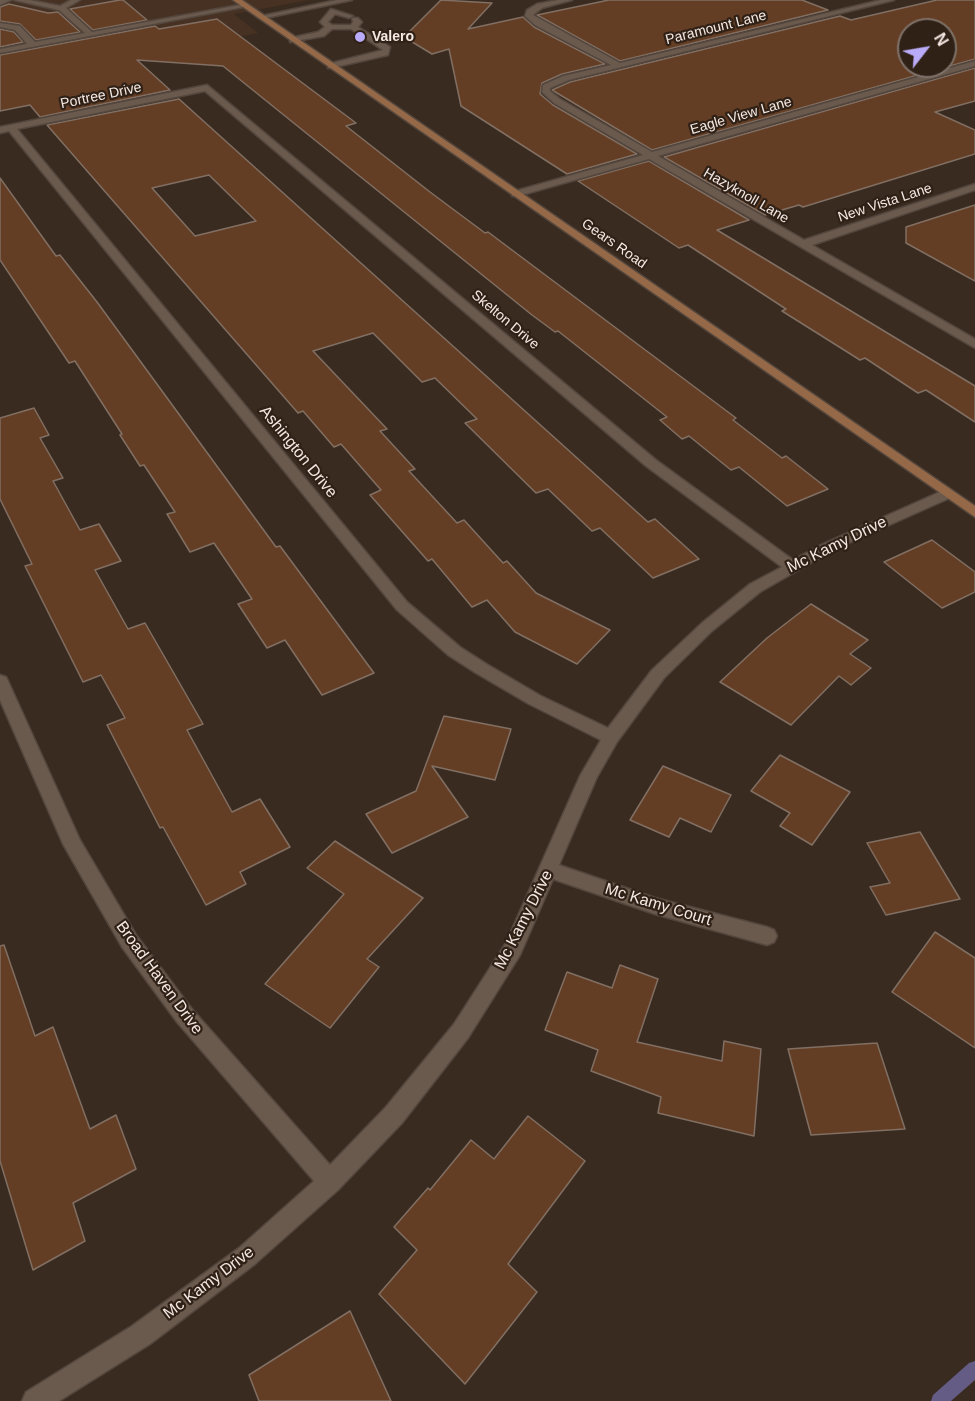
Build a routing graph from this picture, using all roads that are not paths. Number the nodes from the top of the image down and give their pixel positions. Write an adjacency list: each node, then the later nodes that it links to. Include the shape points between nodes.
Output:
1 (7, 0): 8 (street)
2 (18, 0): 12 (street)
3 (76, 0): 12 (street)
4 (237, 0): 11 (main road, Gears Road)
5 (348, 0): 9 (street)
6 (568, 0): 24 (street, via 540,6 529,16)
7 (890, 0): 24 (street, Paramount Lane)
8 (0, 3)
9 (324, 5): 13 (street); 15 (street)
10 (203, 6): 14 (street)
11 (245, 6): 14 (street); 15 (main road, Gears Road)
12 (61, 8): 19 (street)
13 (334, 11): 16 (street); 18 (street, via 324,22)
14 (211, 12): 19 (street)
15 (261, 17): 20 (main road, Gears Road)
16 (352, 21): 18 (street); 25 (street, via 387,49 385,53)
17 (0, 25): 21 (street, via 16,28)
18 (330, 27): 20 (street, via 321,34)
19 (91, 34): 21 (street)
20 (293, 40): 25 (main road, Gears Road)
21 (33, 45): 22 (street)
22 (0, 51)
23 (975, 63): 29 (street, Eagle View Lane)
24 (618, 65): 26 (street, Paramount Lane)
25 (331, 66): 31 (main road, Gears Road)
26 (584, 73): 29 (street, Hazyknoll Lane, via 554,82 546,87 546,92)
27 (207, 88): 28 (street, Portree Drive); 36 (street, Skelton Drive, via 651,463)
28 (5, 129): 38 (street, Ashington Drive, via 402,606 454,651 482,669)
29 (650, 156): 31 (street, Eagle View Lane); 32 (street, Hazyknoll Lane)
30 (975, 188): 32 (street, New Vista Lane)
31 (515, 194): 34 (main road, Gears Road)
32 (802, 244): 33 (street, Hazyknoll Lane)
33 (975, 344)
34 (947, 494): 35 (main road, Gears Road); 36 (street, Mc Kamy Drive)
35 (975, 513)
36 (790, 566): 38 (street, Mc Kamy Drive, via 707,627 658,674)
37 (0, 681): 41 (street, Broad Haven Drive, via 72,844 129,941 184,1015)
38 (611, 737): 39 (street, Mc Kamy Drive, via 589,776)
39 (550, 870): 40 (street, Mc Kamy Court, via 655,906); 41 (street, Mc Kamy Drive, via 513,949 461,1032 394,1115)
40 (767, 936)
41 (330, 1182): 42 (street, Mc Kamy Drive, via 247,1256 141,1335)
42 (34, 1401)

